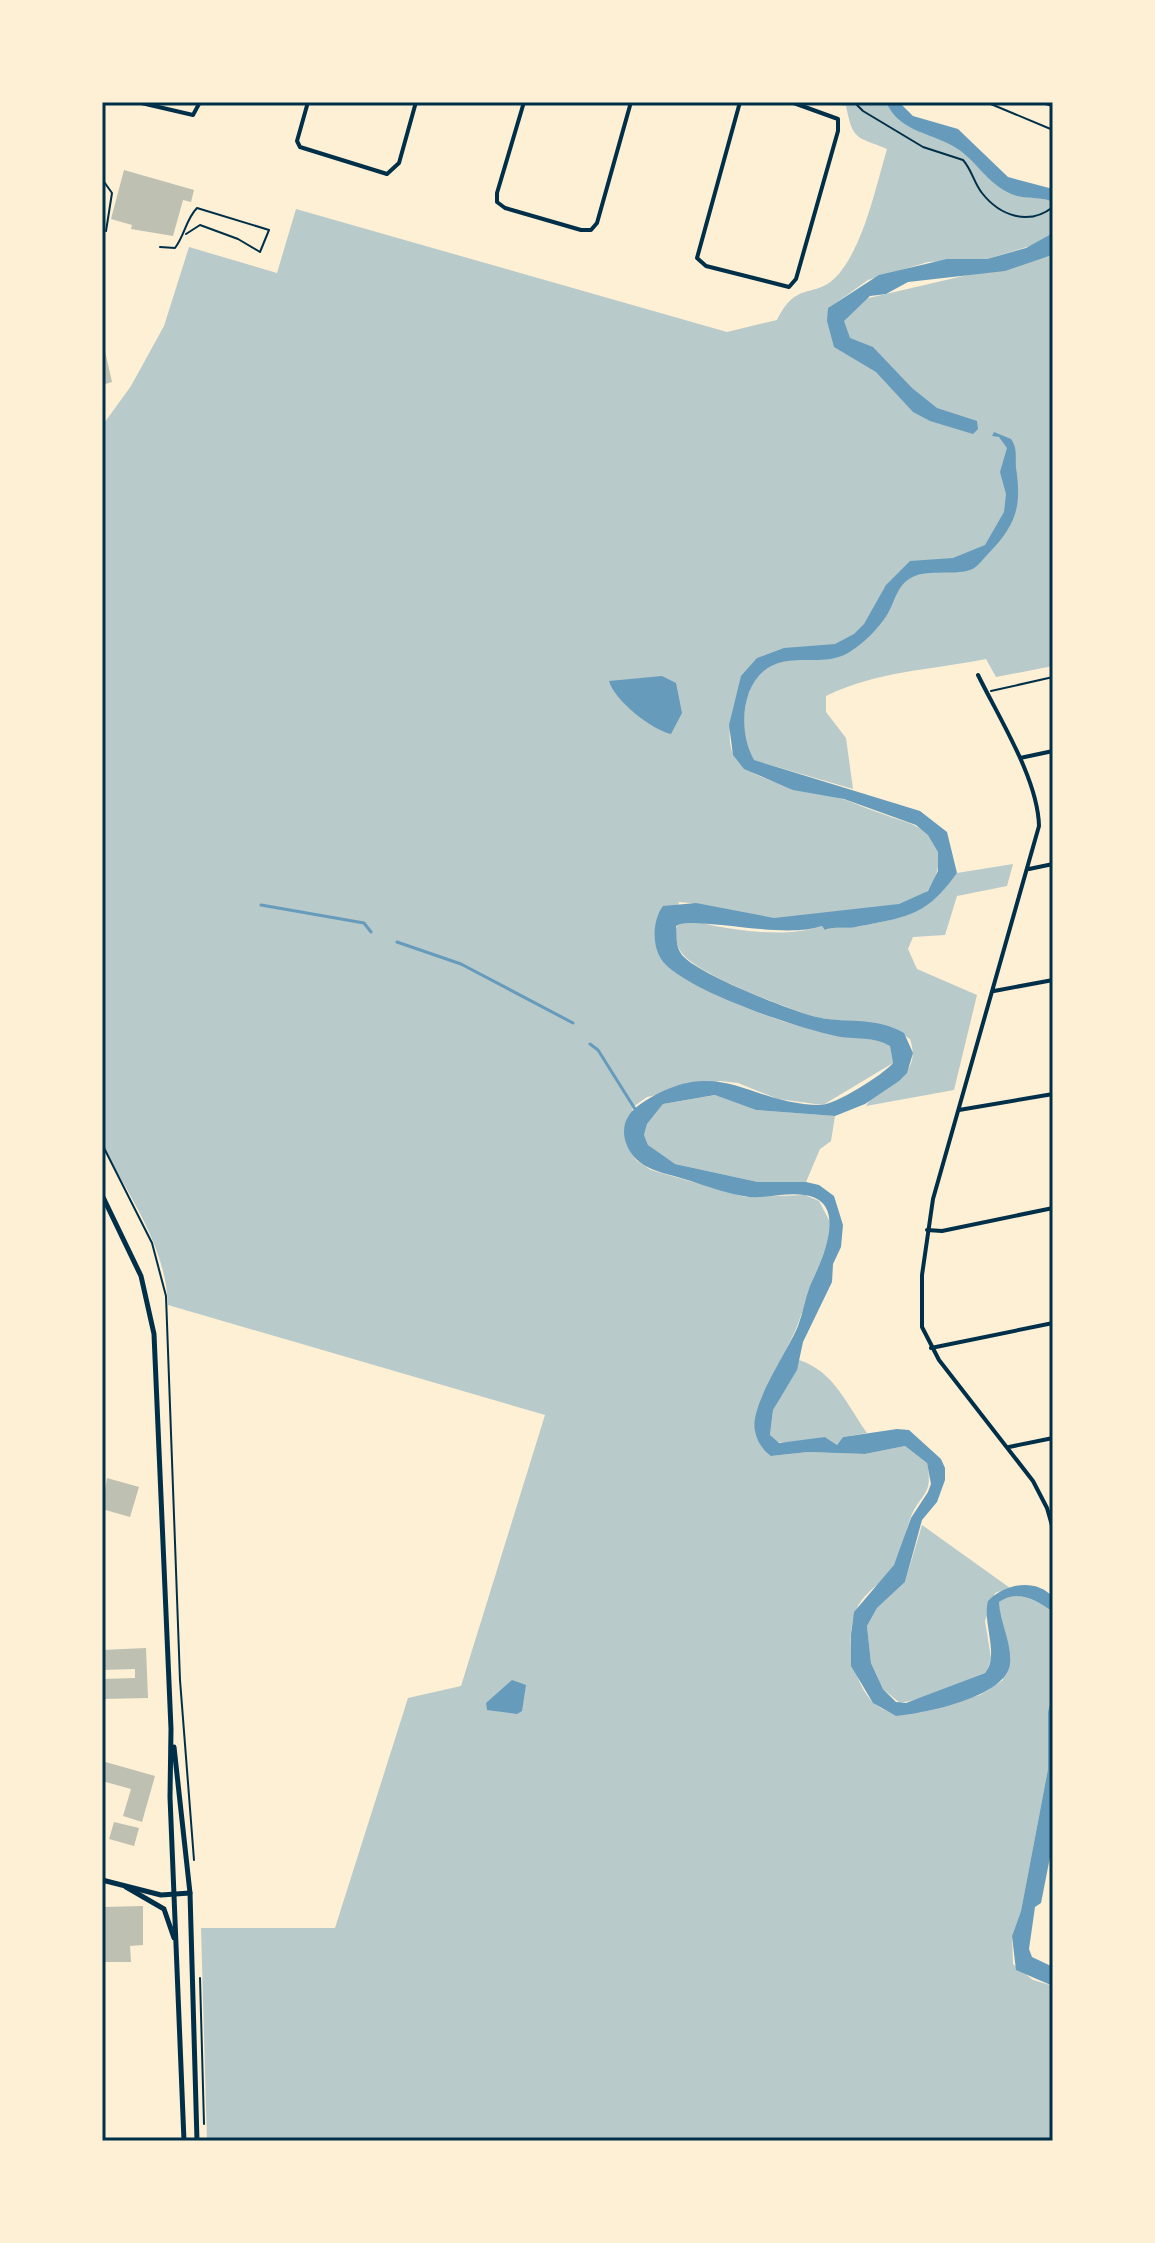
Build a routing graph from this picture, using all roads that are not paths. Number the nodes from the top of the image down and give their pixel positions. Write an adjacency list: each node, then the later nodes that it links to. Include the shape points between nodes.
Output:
1 (137, 102): 2 (street, via 185,115 193,115)
2 (200, 102)
3 (308, 102): 4 (street, via 297,141 300,147 387,174 399,163)
4 (416, 102)
5 (524, 102): 6 (street, via 497,202 581,230 591,230 597,223)
6 (631, 102)
7 (740, 102): 8 (street, via 697,258 706,266 789,287 796,279 838,131 838,119)
8 (791, 102)
9 (1046, 102): 10 (highway)
10 (1053, 104)
11 (102, 179): 12 (lane, via 112,193)
12 (106, 231)
13 (186, 234): 13 (lane, via 189,216 197,208 269,230 260,252 200,225); 14 (lane, via 175,248)
14 (160, 247)
15 (978, 675): 17 (street)
16 (1053, 751): 17 (street)
17 (1020, 758): 19 (street, via 1039,816)
18 (1053, 864): 19 (street)
19 (1029, 869): 21 (street)
20 (1053, 980): 21 (street)
21 (994, 991): 23 (street)
22 (1053, 1094): 23 (street)
23 (959, 1110): 26 (street)
24 (102, 1195): 32 (main road, via 141,1276 154,1334)
25 (1053, 1208): 26 (street)
26 (927, 1230): 28 (street, via 922,1327)
27 (1053, 1323): 28 (street)
28 (931, 1348): 30 (street)
29 (1053, 1438): 30 (street)
30 (1009, 1447): 31 (street, via 1047,1508)
31 (1053, 1529)
32 (171, 1729): 35 (main road); 36 (main road)
33 (102, 1880): 34 (main road)
34 (126, 1887): 36 (main road); 37 (main road, via 165,1911)
35 (190, 1893): 36 (main road); 39 (main road)
36 (173, 1895): 37 (main road)
37 (176, 1946): 38 (main road)
38 (184, 2141)
39 (197, 2141)

